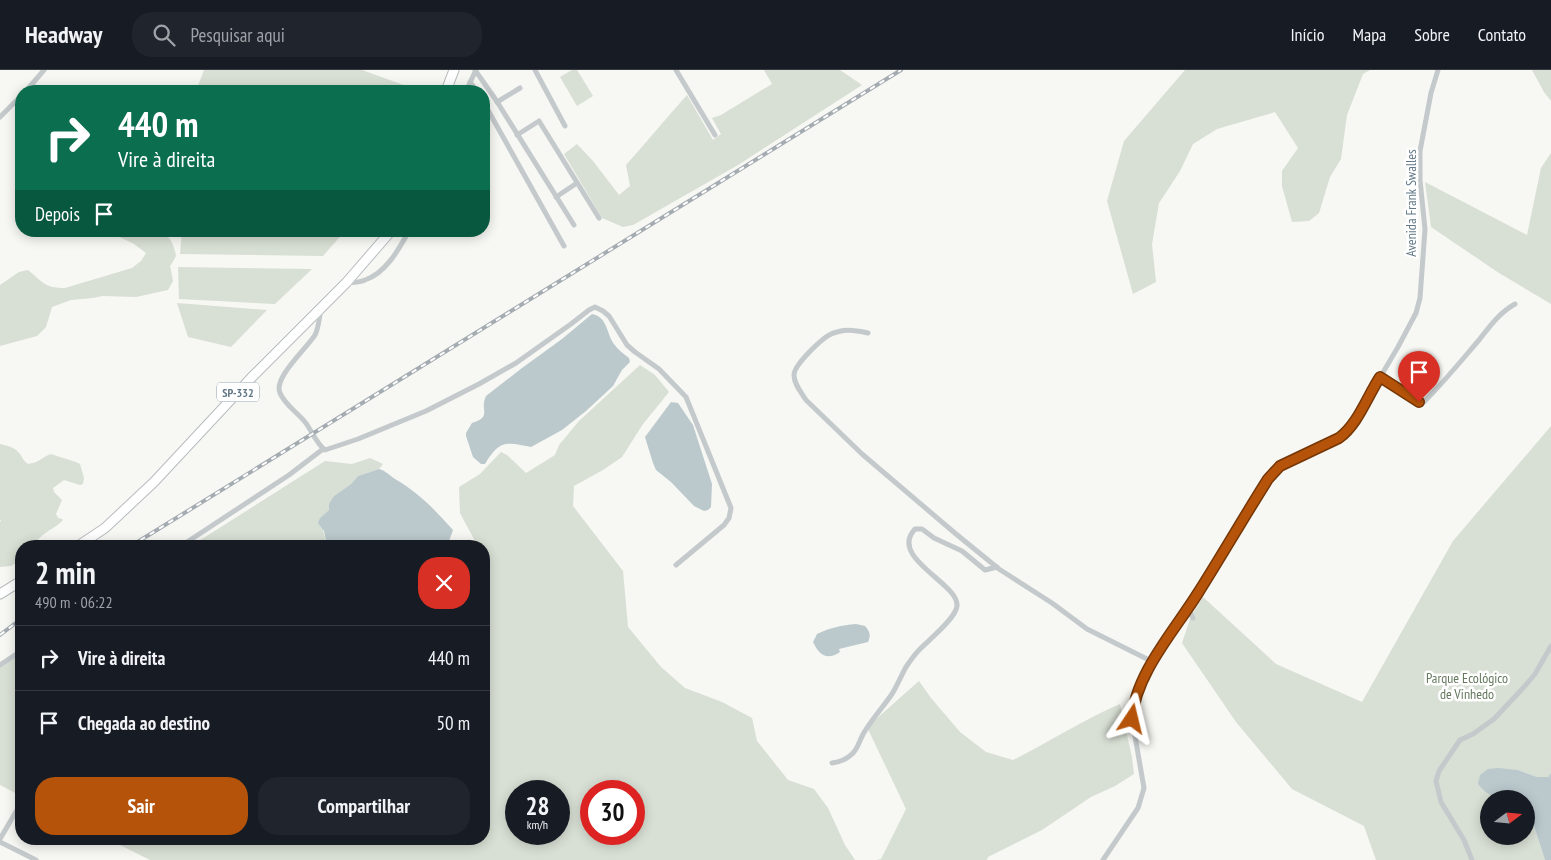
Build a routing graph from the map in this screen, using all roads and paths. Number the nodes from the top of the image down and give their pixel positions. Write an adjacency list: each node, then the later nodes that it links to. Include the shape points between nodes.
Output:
1 (44, 70): 8 (street)
2 (454, 70): 9 (main road)
3 (476, 70): 7 (street); 12 (street)
4 (534, 70): 19 (street)
5 (676, 70): 21 (street)
6 (1438, 70): 33 (street, Avenida Frank Swalles, via 1420,151 1425,229 1420,298 1416,313)
7 (470, 82): 10 (street); 11 (street)
8 (31, 85)
9 (448, 85)
10 (469, 85)
11 (472, 85)
12 (486, 85)
13 (520, 88): 16 (street)
14 (490, 91): 16 (street)
15 (15, 102): 18 (street)
16 (497, 102): 20 (street)
17 (490, 114): 28 (street)
18 (0, 118)
19 (565, 126)
20 (518, 135): 22 (street, via 539,122); 23 (street)
21 (715, 135)
22 (578, 184): 23 (street); 24 (street)
23 (556, 197): 25 (street)
24 (599, 218)
25 (574, 225)
26 (387, 237): 29 (main road, SP-332)
27 (405, 237): 29 (street, via 382,270 362,282)
28 (564, 246)
29 (346, 283): 31 (main road, SP-332)
30 (1515, 304): 33 (street, via 1496,318 1424,402)
31 (321, 309): 34 (street, via 313,338 284,375 278,388); 35 (main road, SP-332, via 154,482 105,528)
32 (868, 332): 38 (street, via 838,331 827,337 795,368 794,380 798,389 862,454)
33 (1380, 377): 41 (street, Avenida Frank Swalles, via 1344,435 1280,466 1268,479)
34 (323, 449): 36 (street, via 289,476); 37 (street, via 426,411 516,363 589,310 598,308 609,316 627,344 659,369 686,397 731,508 724,525)
35 (87, 540)
36 (190, 540)
37 (676, 565)
38 (996, 567): 45 (street, via 1087,629); 47 (street, via 985,570 962,551 922,529 914,529 908,544 928,572 956,598 955,612 919,650 864,732 853,754)
39 (15, 585): 40 (main road)
40 (0, 594)
41 (1188, 609): 42 (street); 45 (street, Avenida Frank Swalles)
42 (1193, 618)
43 (1551, 646): 52 (street, via 1524,687 1494,719 1460,740 1439,771 1436,781 1441,802)
44 (15, 655): 46 (street)
45 (1153, 662): 51 (street, Avenida Frank Swalles, via 1138,690 1132,719 1144,784 1141,801)
46 (0, 665)
47 (832, 763)
48 (15, 813): 49 (street)
49 (0, 840): 50 (street)
50 (36, 860)
51 (1104, 860)
52 (1472, 860)

